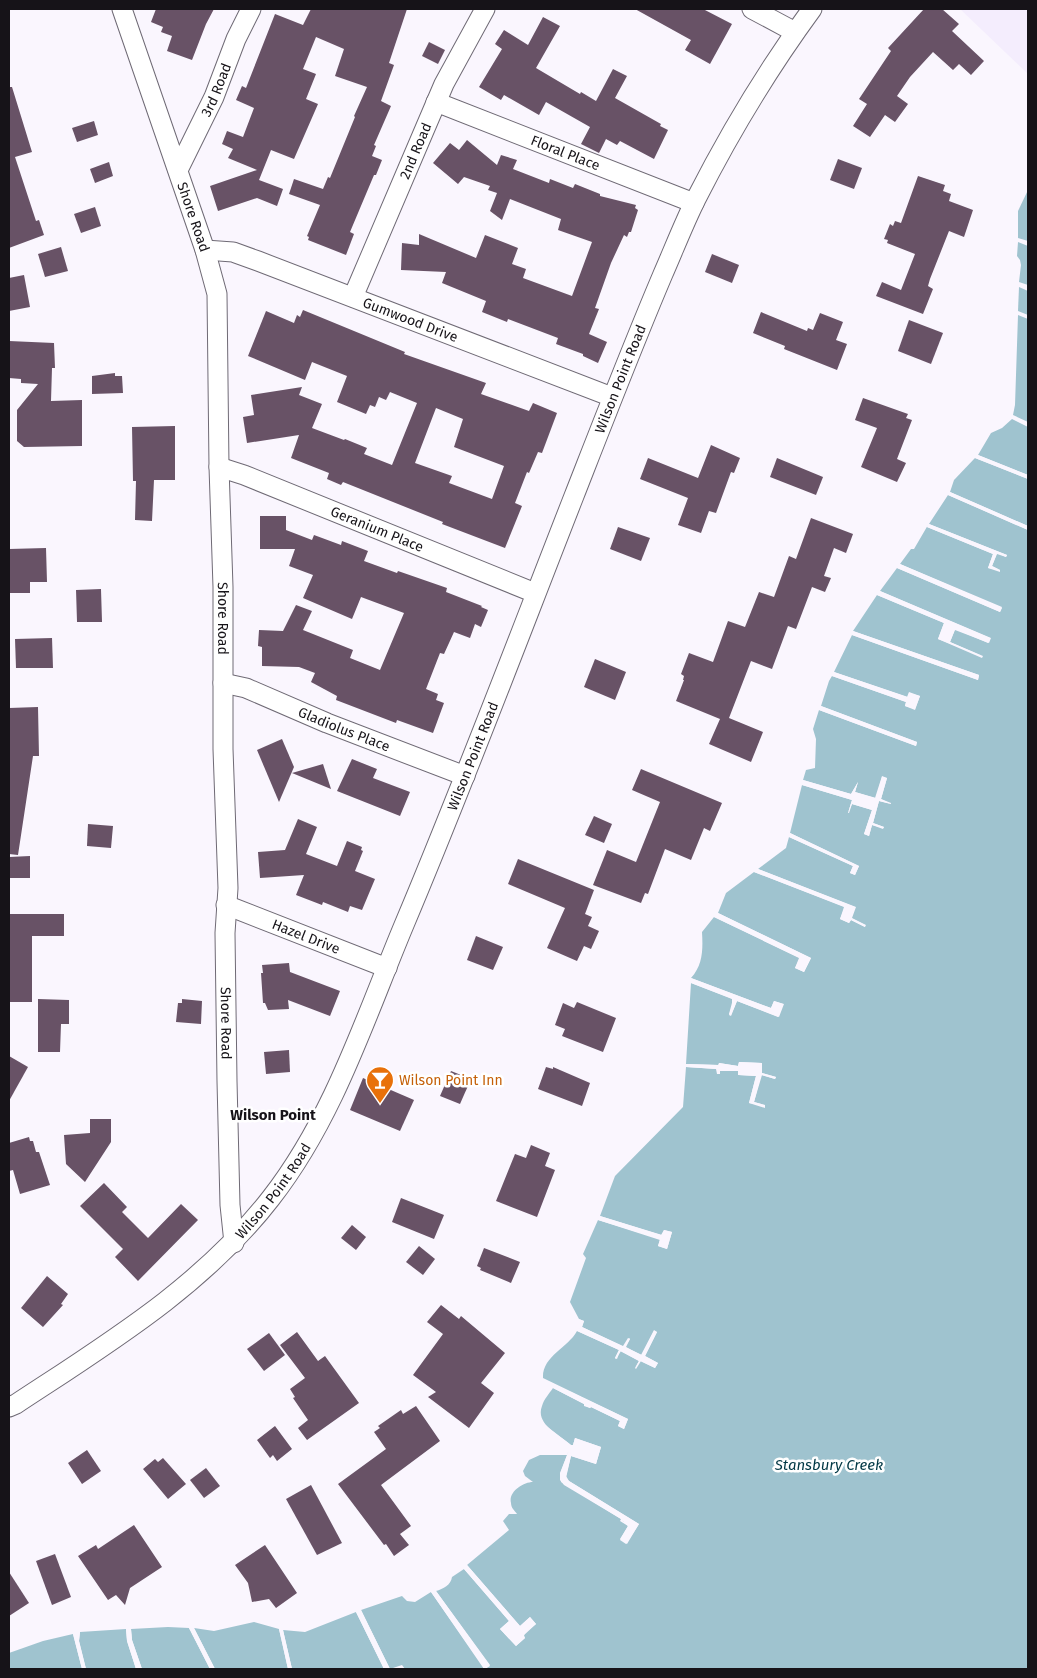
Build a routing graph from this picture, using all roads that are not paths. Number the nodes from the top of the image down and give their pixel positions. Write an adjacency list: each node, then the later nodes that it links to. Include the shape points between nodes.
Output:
1 (122, 9): 8 (street, Shore Road)
2 (251, 9): 8 (street, 3rd Road, via 214,97)
3 (485, 9): 7 (street, 2nd Road)
4 (752, 9): 6 (street)
5 (812, 9): 6 (street, Wilson Point Road)
6 (795, 32): 9 (street, Wilson Point Road, via 745,107)
7 (436, 102): 9 (street, Floral Place); 11 (street, 2nd Road)
8 (178, 170): 10 (street, Shore Road)
9 (694, 203): 12 (street, Wilson Point Road)
10 (205, 250): 11 (street, Gumwood Drive, via 233,252); 13 (street, Shore Road, via 217,294)
11 (352, 297): 12 (street, Gumwood Drive)
12 (612, 397): 14 (street, Wilson Point Road)
13 (219, 467): 14 (street, Geranium Place); 15 (street, Shore Road)
14 (535, 593): 16 (street, Wilson Point Road)
15 (223, 682): 16 (street, Gladiolus Place, via 246,688); 17 (street, Shore Road)
16 (465, 776): 18 (street, Wilson Point Road)
17 (226, 905): 18 (street, Hazel Drive); 19 (street, Shore Road, via 227,1082)
18 (386, 968): 19 (street, Wilson Point Road, via 342,1077 322,1117 277,1191)
19 (234, 1243): 20 (street, Wilson Point Road, via 139,1322)
20 (9, 1407)

